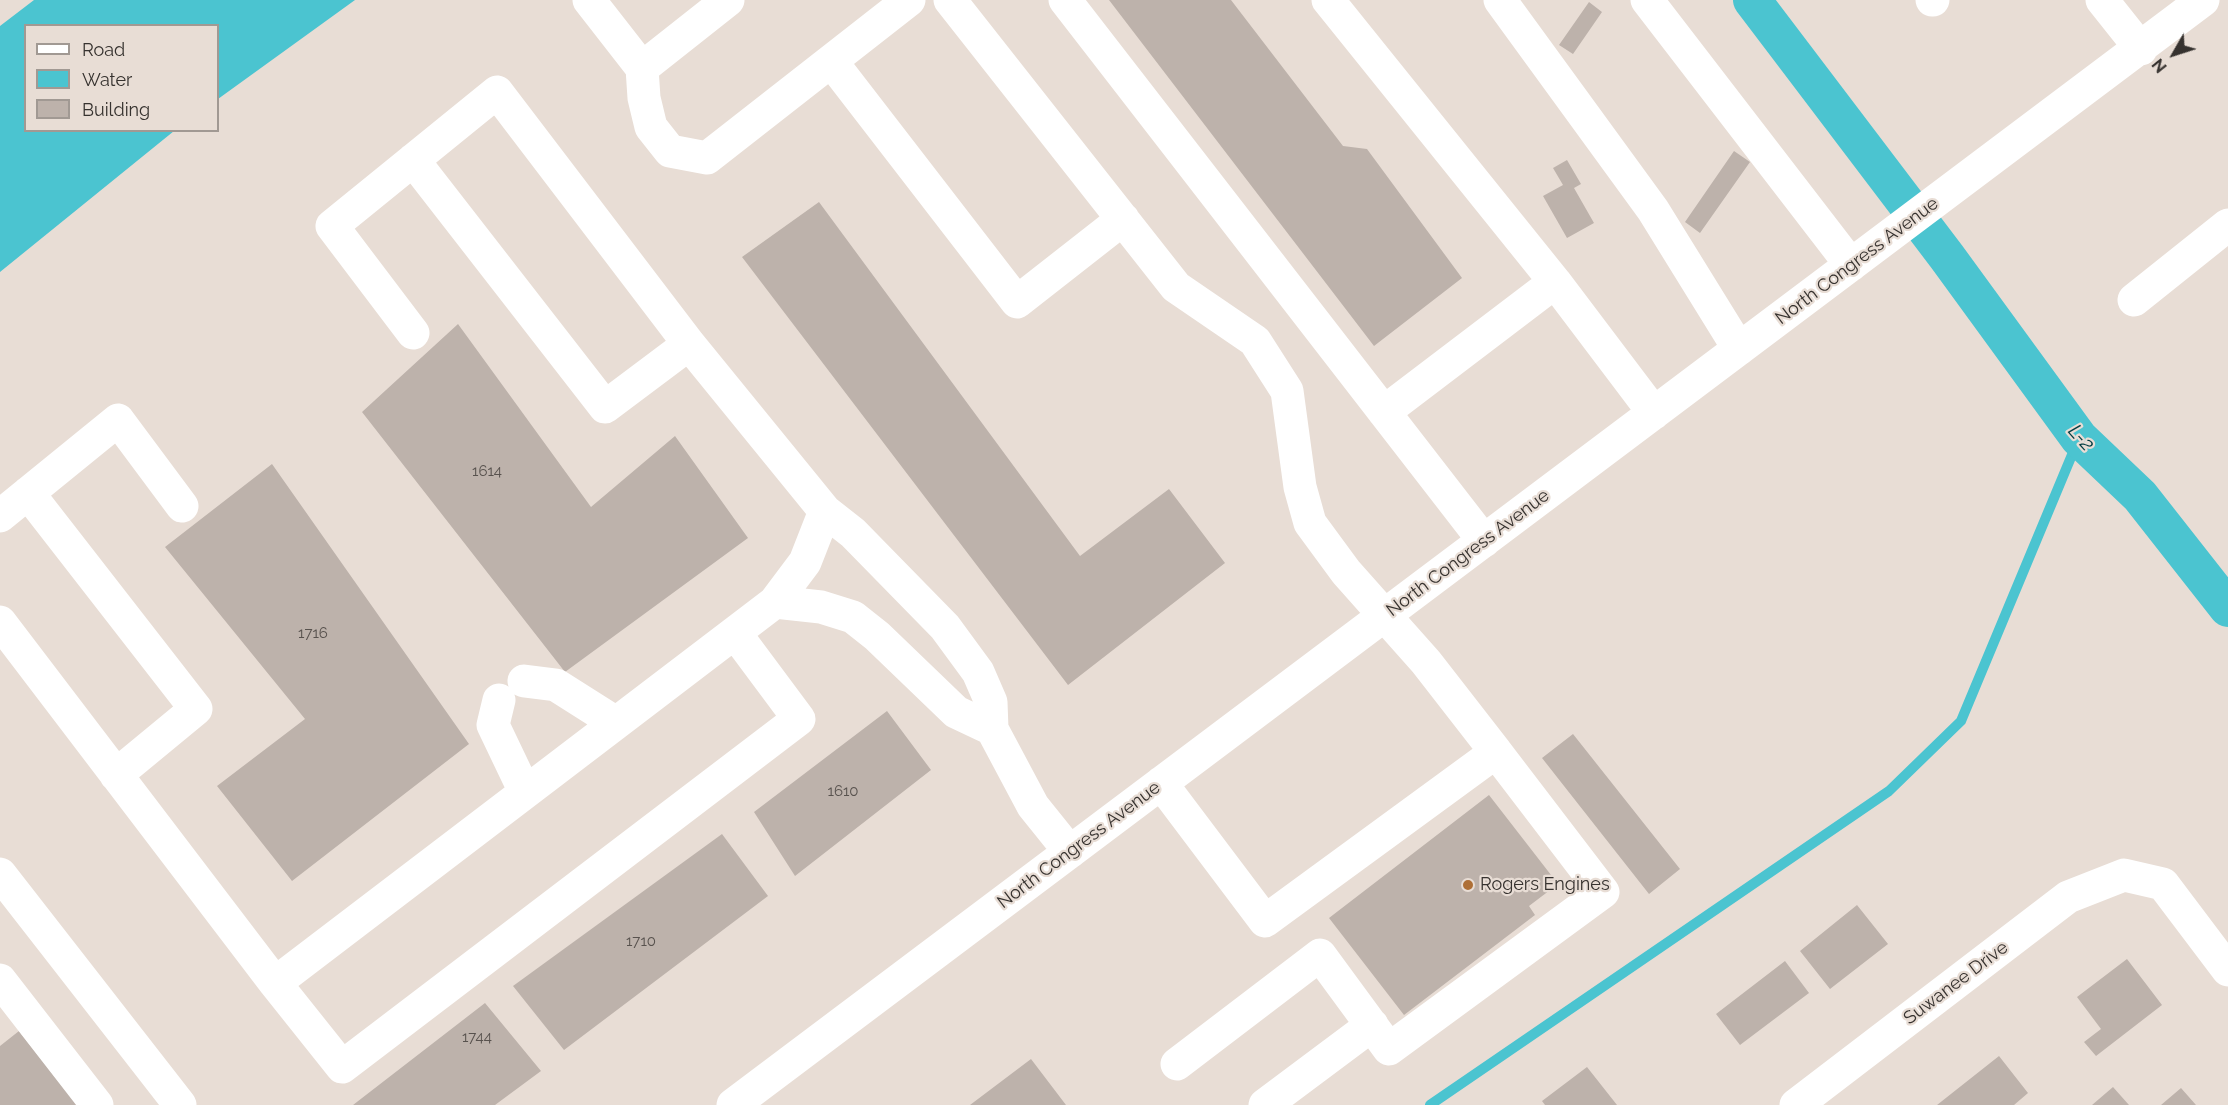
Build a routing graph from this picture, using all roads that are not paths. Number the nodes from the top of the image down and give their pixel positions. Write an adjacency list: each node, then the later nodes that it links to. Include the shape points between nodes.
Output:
1 (590, 0): 13 (street)
2 (728, 0): 13 (street)
3 (909, 0): 12 (street)
4 (950, 0): 15 (street)
5 (1065, 0): 23 (street)
6 (1328, 0): 18 (street)
7 (1500, 0): 22 (street, via 1653,210)
8 (1647, 0): 17 (street)
9 (2102, 0): 11 (street)
10 (2203, 0): 11 (street, North Congress Avenue)
11 (2140, 49): 17 (street, North Congress Avenue)
12 (831, 61): 13 (street, via 706,158 670,151 651,127); 15 (street, via 1017,302)
13 (642, 68)
14 (413, 160): 20 (street, via 332,226); 21 (street, via 605,407); 21 (street, via 498,92)
15 (1123, 219): 31 (street, via 1176,287 1255,341 1287,391 1300,488 1310,523)
16 (2228, 225): 19 (street)
17 (1853, 263): 22 (street, North Congress Avenue)
18 (1555, 282): 23 (street); 24 (street)
19 (2134, 300)
20 (413, 333)
21 (689, 344): 27 (street)
22 (1738, 349): 24 (street, North Congress Avenue)
23 (1384, 412): 29 (street)
24 (1654, 413): 29 (street, North Congress Avenue)
25 (28, 493): 26 (street, via 118,420); 28 (street); 37 (street, via 196,709)
26 (182, 506)
27 (825, 511): 30 (street, via 805,562); 35 (street, via 854,533 945,627 978,672 990,702)
28 (0, 516)
29 (1484, 541): 31 (street, North Congress Avenue)
30 (775, 602): 33 (street); 35 (street, via 821,607 853,617 956,712)
31 (1385, 616): 36 (street); 38 (street, North Congress Avenue)
32 (0, 622): 37 (street)
33 (735, 633): 34 (street); 44 (street, via 799,719 342,1067)
34 (616, 723): 39 (street); 39 (street, via 556,685 512,691 493,725)
35 (992, 729): 40 (street, via 1033,806)
36 (1496, 752): 38 (street, via 1265,921); 45 (street, via 1603,892 1389,1049)
37 (116, 775): 44 (street)
38 (1161, 783): 40 (street, North Congress Avenue)
39 (525, 792): 44 (street)
40 (1070, 852): 49 (street, North Congress Avenue)
41 (0, 874): 48 (street)
42 (2228, 970): 51 (street, Suwanee Drive, via 2163,884 2124,874 2068,897)
43 (0, 980): 47 (street)
44 (275, 983)
45 (1372, 1026): 46 (street, via 1320,955); 50 (street)
46 (1177, 1064)
47 (97, 1105)
48 (180, 1105)
49 (733, 1105)
50 (1265, 1105)
51 (1796, 1105)

